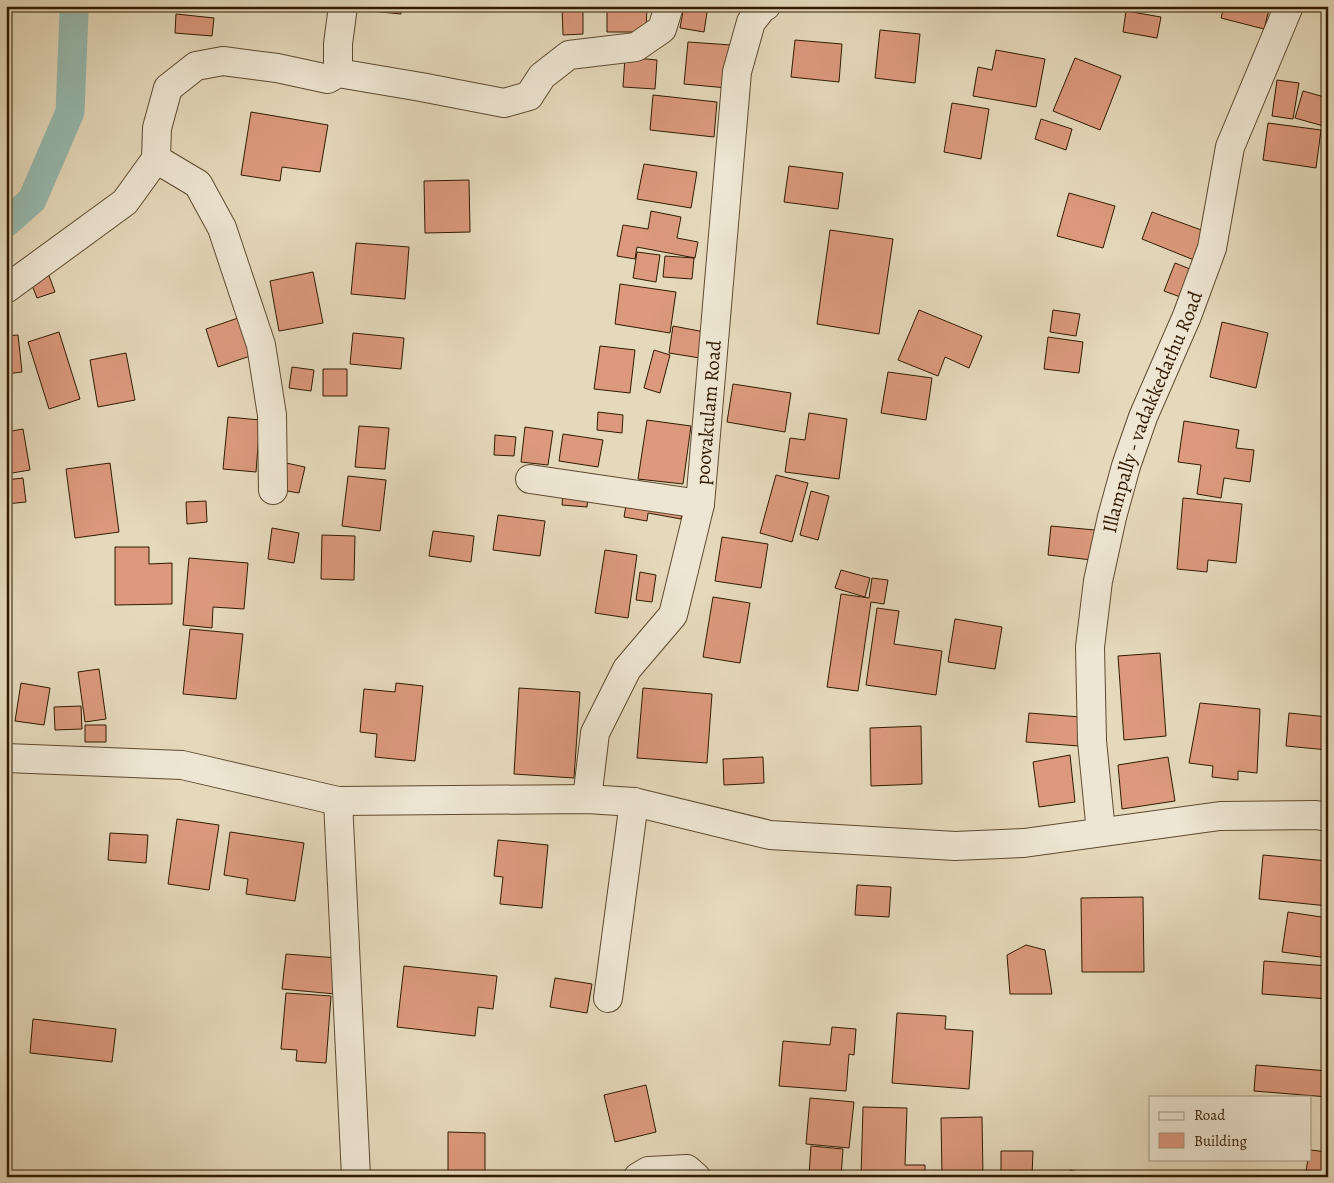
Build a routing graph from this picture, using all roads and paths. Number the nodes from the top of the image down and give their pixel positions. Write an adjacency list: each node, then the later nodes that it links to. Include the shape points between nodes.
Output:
1 (342, 6): 5 (street)
2 (669, 6): 5 (street, via 662,29 636,47 569,55 542,76 529,96 504,103)
3 (765, 6): 10 (street, poovakulam Road, via 751,22 737,72)
4 (1289, 6): 16 (street, Illampally - vadakkedathu Road, via 1230,147 1212,248 1143,417 1112,517 1098,581 1090,647 1092,741)
5 (338, 73): 6 (street, via 328,79 223,61 196,66 168,88 157,128)
6 (156, 159): 7 (street, via 125,202); 9 (street, via 198,184 222,228 261,345 272,416)
7 (6, 290)
8 (530, 479): 10 (street)
9 (273, 490)
10 (700, 504): 12 (street, poovakulam Road, via 674,615 627,669 595,733)
11 (6, 758): 13 (street, via 182,766)
12 (587, 799): 13 (street); 14 (street)
13 (338, 801): 18 (street)
14 (634, 802): 16 (street, via 779,836 955,846 1024,843); 17 (street)
15 (1328, 817): 16 (street, via 1220,816)
16 (1101, 832)
17 (608, 998)
18 (356, 1177)
19 (638, 1177): 20 (street, via 648,1171 687,1169)
20 (696, 1177)

